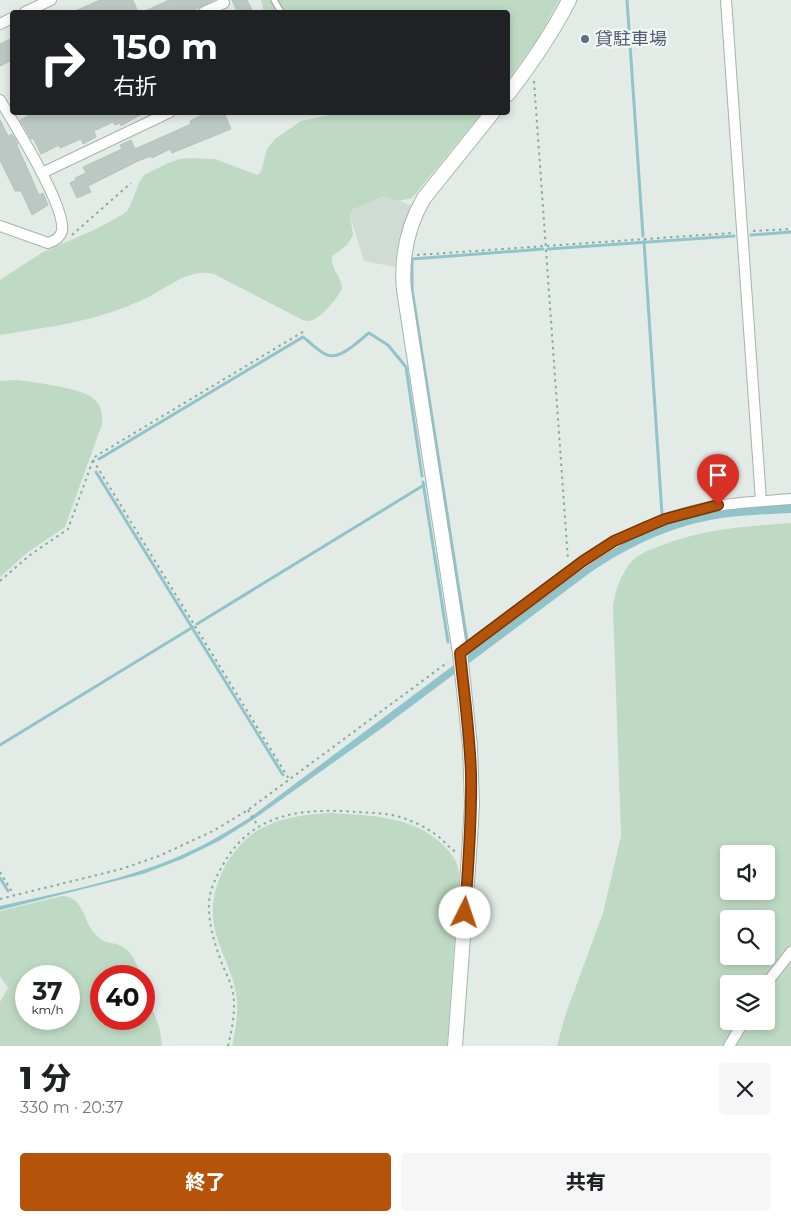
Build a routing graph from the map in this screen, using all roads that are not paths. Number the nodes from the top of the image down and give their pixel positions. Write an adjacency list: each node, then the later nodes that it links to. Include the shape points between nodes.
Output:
1 (51, 0): 5 (street)
2 (568, 0): 7 (street, via 546,42)
3 (726, 0): 14 (street)
4 (225, 5): 6 (street)
5 (29, 10)
6 (210, 10)
7 (510, 91)
8 (12, 115): 11 (street)
9 (164, 115): 11 (street)
10 (490, 115): 15 (street, via 424,198 413,220 404,256 404,290)
11 (42, 173): 12 (street, via 57,210 62,230 60,236 48,243)
12 (0, 226)
13 (791, 499): 14 (street)
14 (761, 501): 15 (street, via 718,505 665,519 614,541 569,572)
15 (461, 660): 19 (street, via 471,775 469,855)
16 (791, 952): 17 (street)
17 (773, 975)
18 (739, 1030): 20 (street)
19 (455, 1046)
20 (730, 1046)

